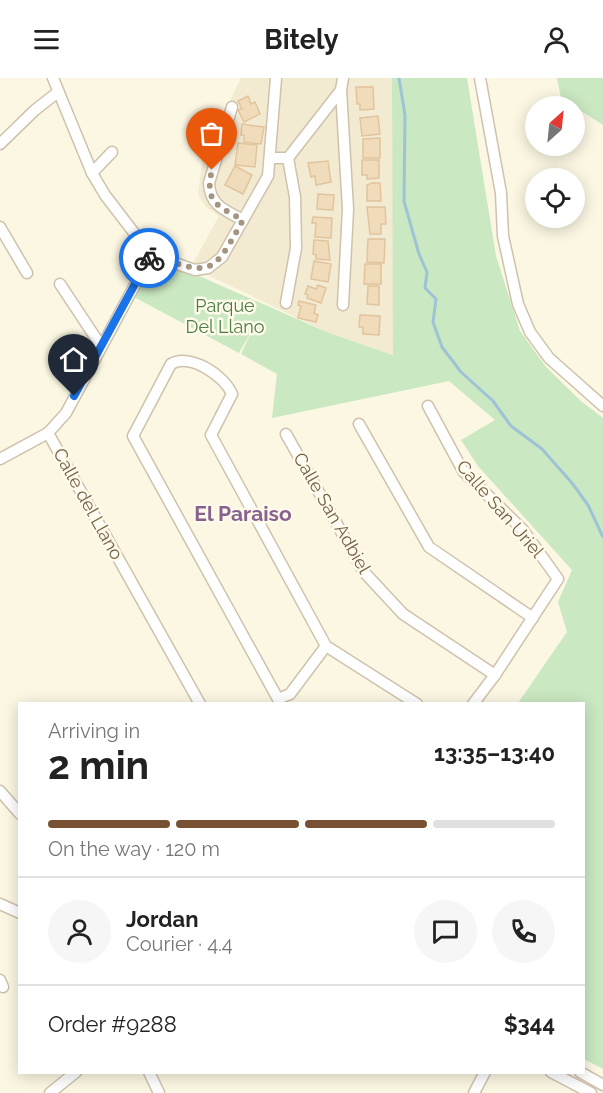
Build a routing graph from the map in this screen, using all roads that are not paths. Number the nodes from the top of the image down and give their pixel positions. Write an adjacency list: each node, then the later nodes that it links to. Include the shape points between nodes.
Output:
1 (53, 78): 6 (street)
2 (343, 78): 5 (street)
3 (480, 78): 22 (street, via 501,194 503,236 518,304 530,332 549,358)
4 (275, 79): 10 (street)
5 (341, 90): 11 (street); 19 (street, via 348,209)
6 (58, 92): 8 (street); 12 (street)
7 (232, 107): 13 (street, via 209,183 210,194 214,204)
8 (0, 144)
9 (112, 152): 12 (street)
10 (271, 158): 11 (street); 13 (street, via 268,176)
11 (288, 158): 18 (street, via 295,197 296,248)
12 (92, 173): 15 (street)
13 (243, 220): 15 (street, via 222,257 208,268 195,270)
14 (0, 227): 16 (street)
15 (151, 255): 20 (street, Calle del Llano)
16 (27, 273)
17 (60, 284): 20 (street)
18 (286, 303)
19 (343, 305)
20 (101, 346): 24 (street, Calle del Llano, via 66,412)
21 (428, 406): 27 (street, Calle San Uriel, via 463,471 523,530 558,579)
22 (603, 406)
23 (360, 424): 27 (street, via 429,546)
24 (48, 433): 26 (street); 30 (street, Calle del Llano)
25 (286, 434): 29 (street, Calle San Adbiel, via 364,572 403,614)
26 (0, 459)
27 (533, 618): 29 (street)
28 (326, 646): 28 (street, via 211,435 232,394 229,386 189,360 178,360 171,364 132,436 278,699 290,694); 31 (street)
29 (495, 675): 32 (street)
30 (199, 702)
31 (414, 702)
32 (475, 702)
33 (0, 790): 34 (street)
34 (18, 812)
35 (1, 907): 36 (street)
36 (18, 913)
37 (74, 1074): 43 (street)
38 (150, 1074): 44 (street)
39 (484, 1074): 45 (street)
40 (555, 1074): 46 (street)
41 (584, 1074): 42 (street)
42 (603, 1085)
43 (50, 1093)
44 (159, 1093)
45 (474, 1093)
46 (591, 1093)

